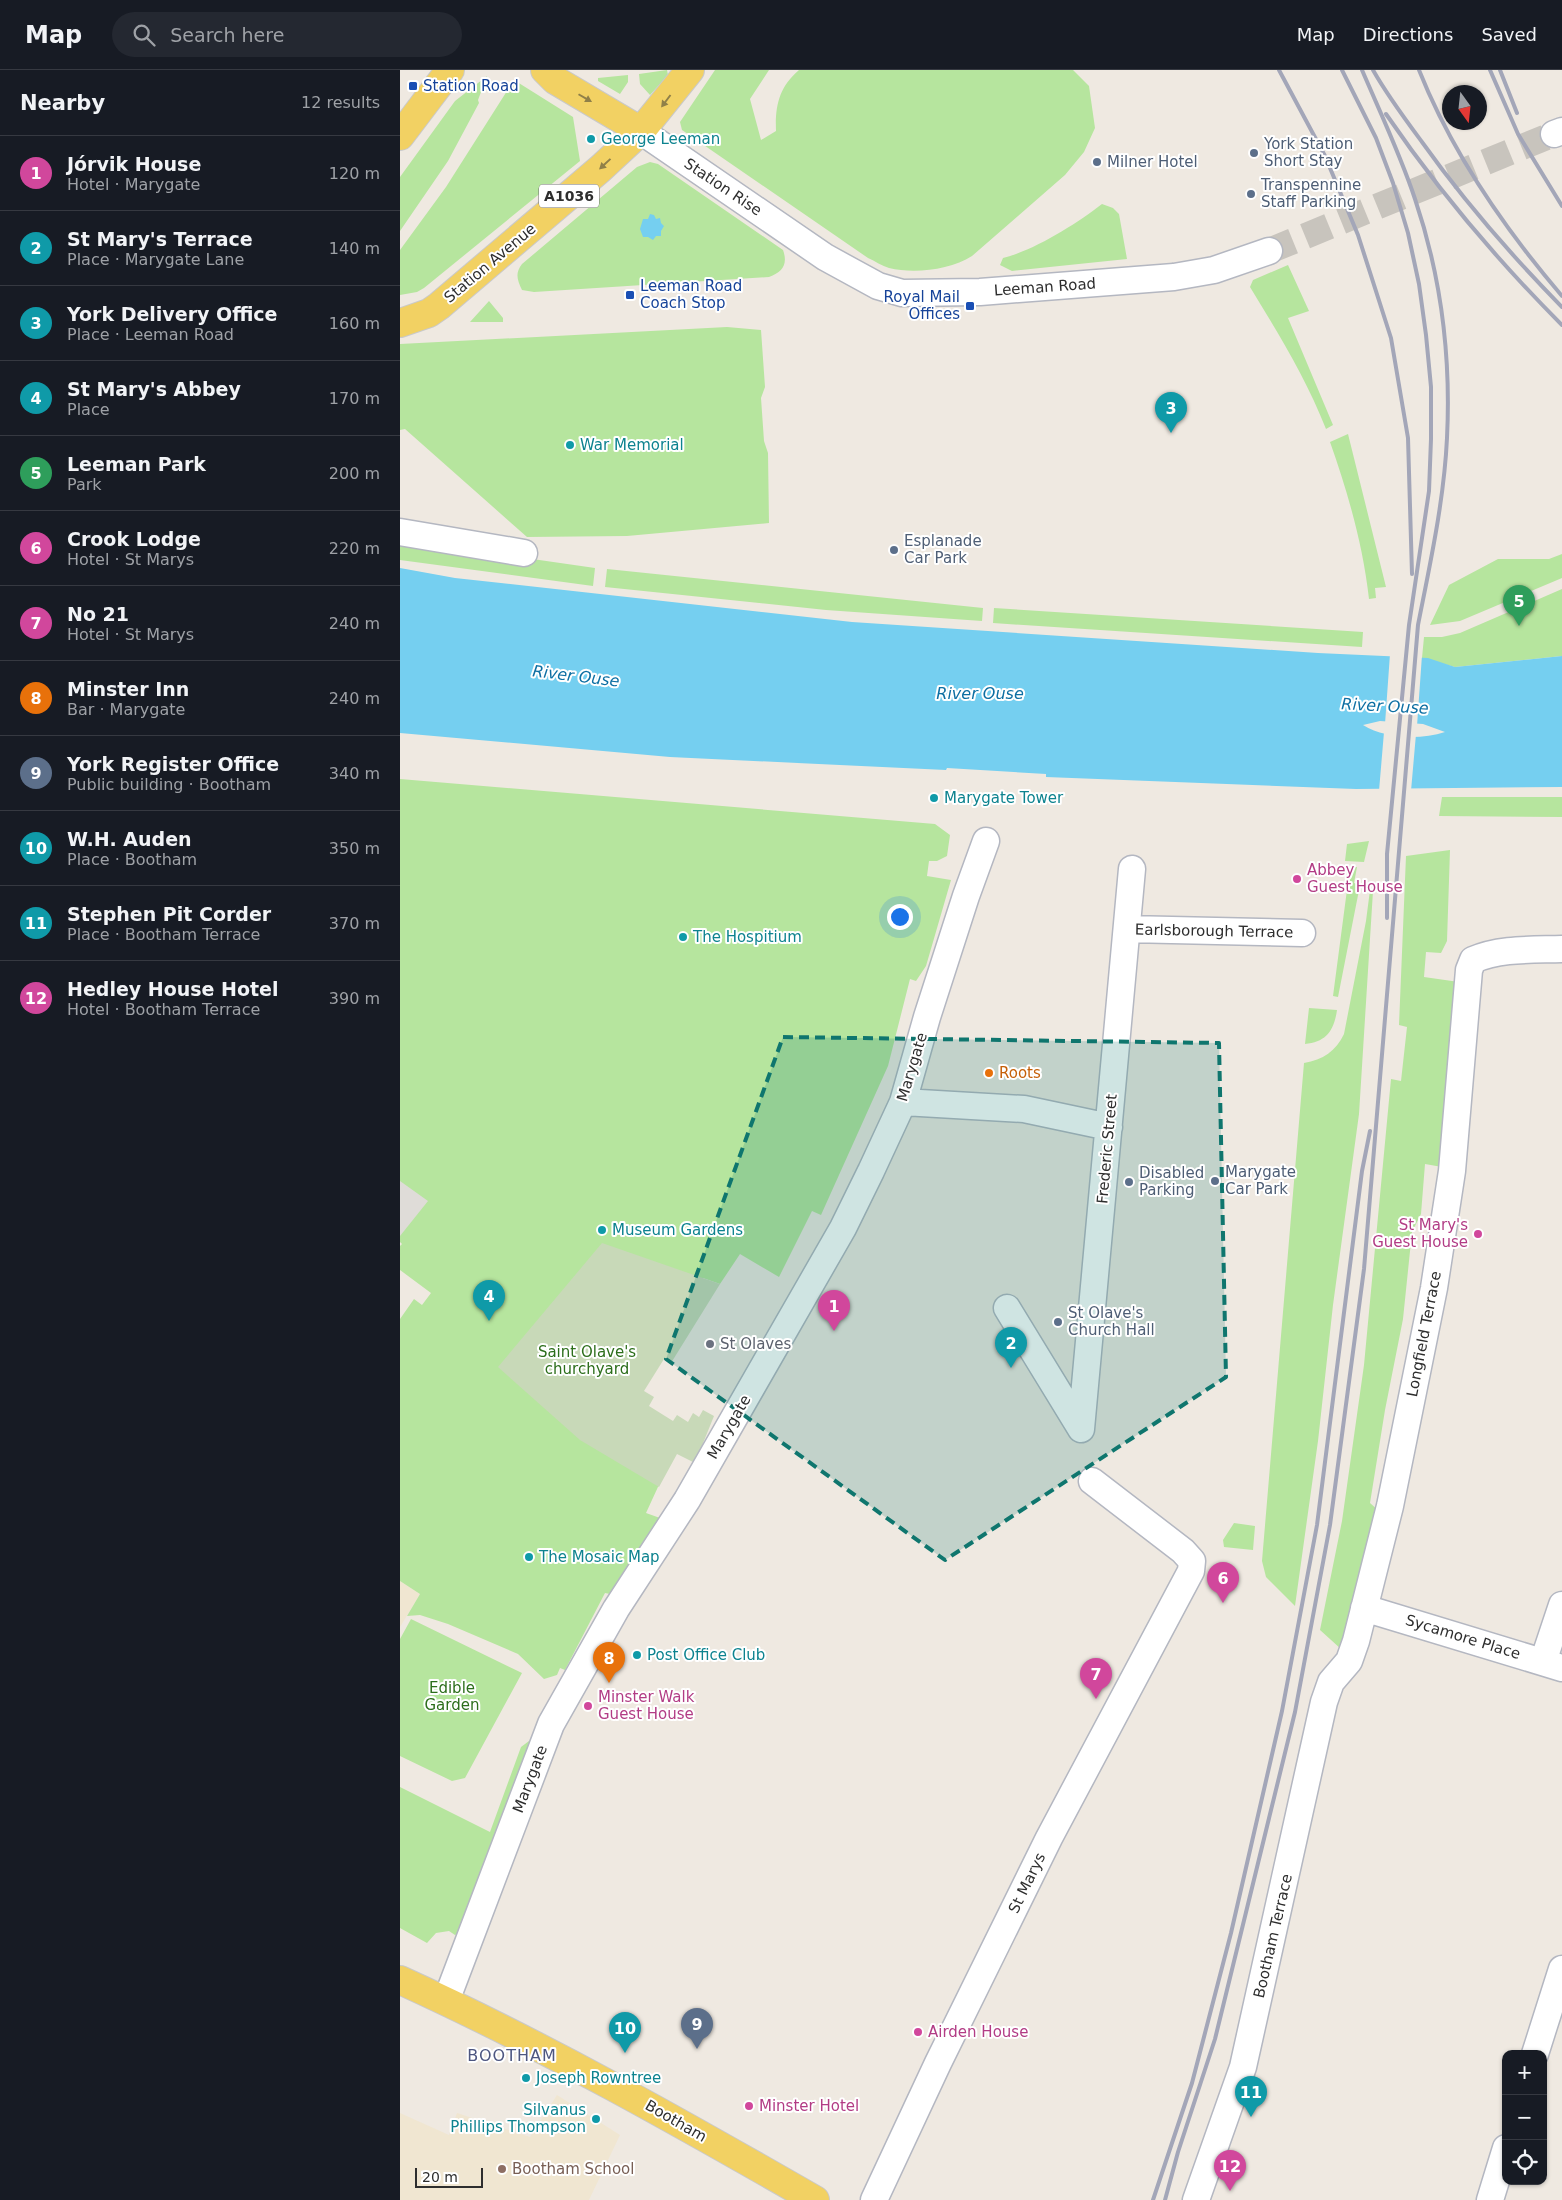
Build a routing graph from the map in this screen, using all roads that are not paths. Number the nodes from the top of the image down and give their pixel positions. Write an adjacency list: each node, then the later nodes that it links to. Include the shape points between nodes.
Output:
1 (450, 70): 5 (main road)
2 (545, 70): 4 (main road, Station Rise, one-way to 4, via 562,84)
3 (690, 70): 4 (main road, A1036, one-way to 4)
4 (641, 131): 7 (street, Station Rise); 8 (main road, Station Avenue / A1036, one-way to 8, via 439,306)
5 (400, 136)
6 (1269, 251): 7 (street, Leeman Road, via 1214,270 1174,277 932,294 878,286)
7 (825, 257)
8 (400, 323)
9 (400, 532): 10 (street)
10 (524, 553)
11 (986, 841): 16 (street, Marygate, via 930,1008)
12 (1132, 869): 13 (street, Frederic Street)
13 (1127, 929): 14 (street, Earlsborough Terrace); 17 (street, Frederic Street)
14 (1302, 933)
15 (1562, 949): 21 (street, Longfield Terrace, via 1486,954 1473,960 1469,970 1452,1171 1434,1288 1390,1506)
16 (903, 1102): 17 (street, via 1024,1109); 26 (street, Marygate, via 843,1228 687,1500 616,1609 551,1724)
17 (1109, 1127): 18 (street, Frederic Street, via 1081,1429)
18 (1007, 1308)
19 (1092, 1481): 30 (street, St Marys, via 1183,1551 1192,1561 1190,1571 1049,1838)
20 (1562, 1605): 22 (street)
21 (1364, 1608): 22 (street, Sycamore Place); 23 (street, Longfield Terrace, via 1356,1641)
22 (1553, 1665)
23 (1342, 1671): 31 (street, Bootham Terrace, via 1332,1682 1324,1702 1243,2067)
24 (1562, 1969): 27 (street)
25 (400, 1980): 26 (main road, Bootham)
26 (446, 2001): 29 (main road, Bootham, via 644,2103)
27 (1536, 2050)
28 (1502, 2161): 32 (street)
29 (815, 2200)
30 (874, 2200)
31 (1196, 2200)
32 (1490, 2200)

